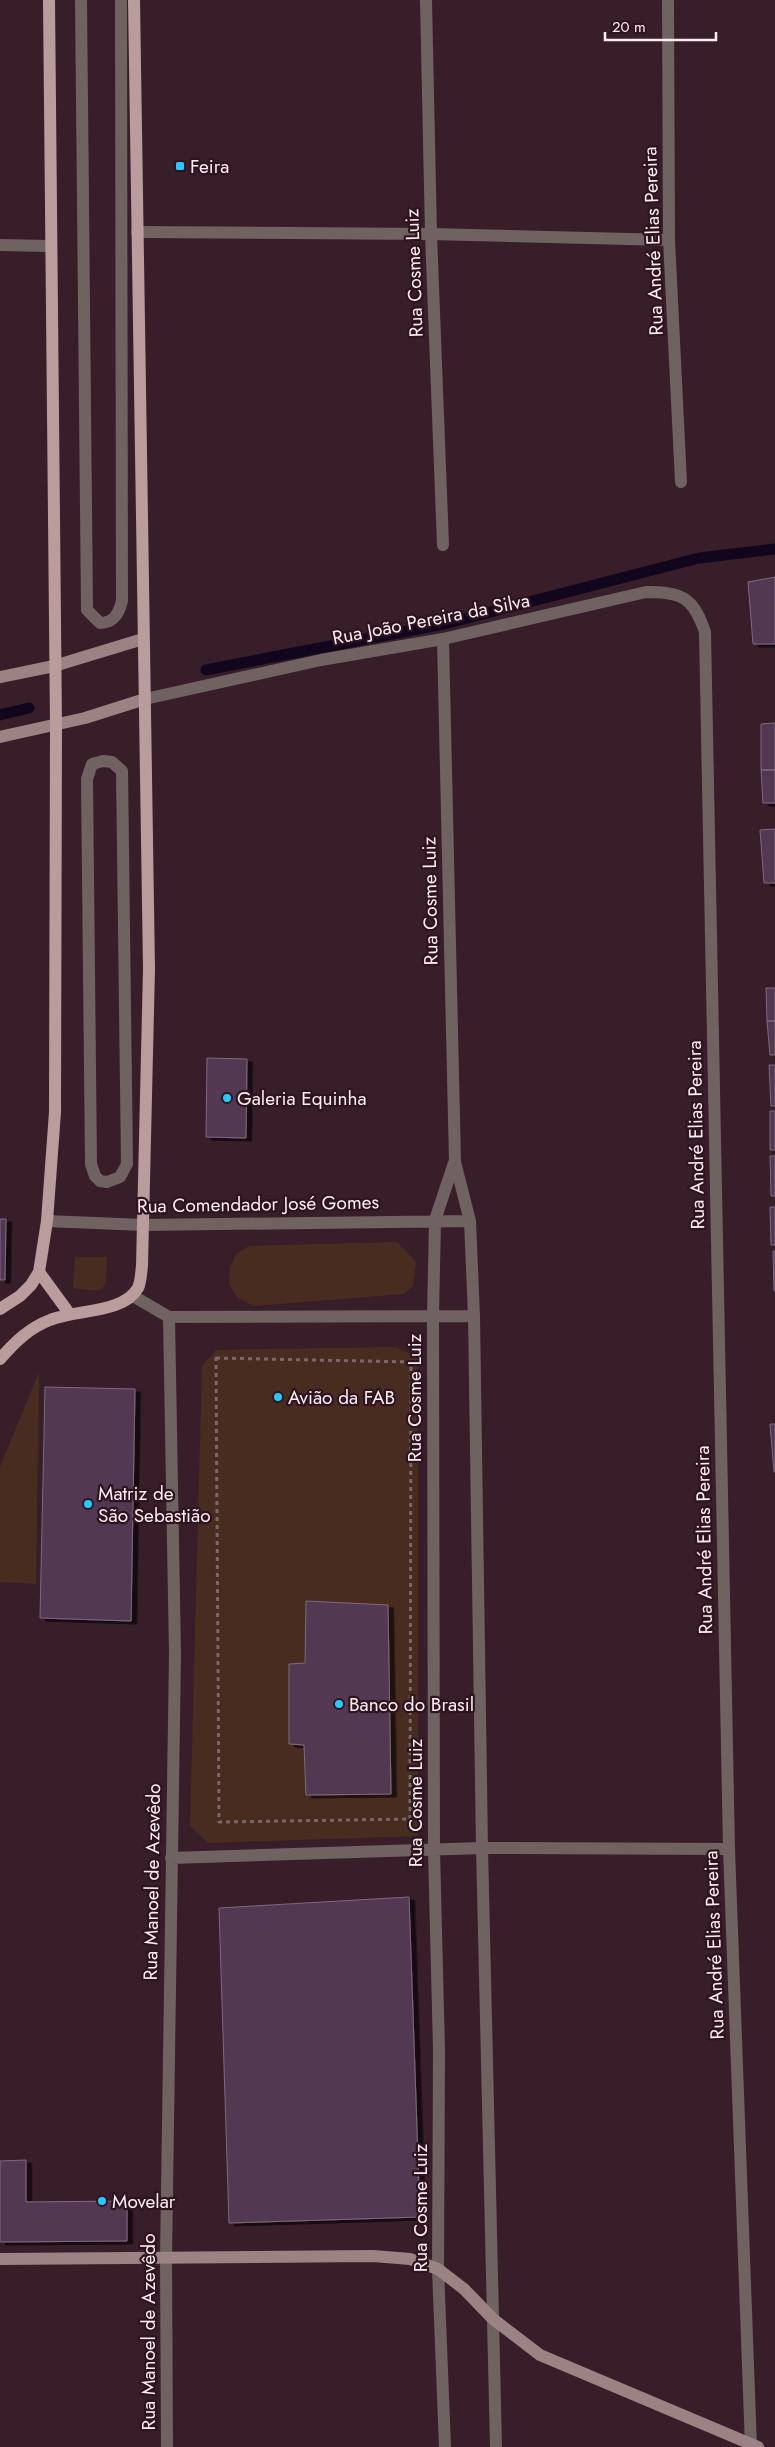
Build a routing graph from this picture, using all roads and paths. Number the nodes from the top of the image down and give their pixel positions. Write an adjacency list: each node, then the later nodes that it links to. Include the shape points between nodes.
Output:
1 (49, 0): 11 (main road)
2 (81, 0): 3 (street, via 87,610 100,623 106,623 117,615 122,601)
3 (121, 0)
4 (134, 0): 7 (main road)
5 (426, 0): 8 (street, Rua Cosme Luiz)
6 (668, 0): 9 (street, Rua André Elias Pereira)
7 (138, 232): 8 (street); 16 (main road)
8 (432, 234): 9 (street); 13 (street, Rua Cosme Luiz)
9 (669, 240): 12 (street, Rua André Elias Pereira)
10 (0, 245): 11 (street)
11 (51, 246): 17 (main road)
12 (681, 482)
13 (443, 545)
14 (705, 632): 15 (street, Rua João Pereira da Silva, via 698,614 685,598 670,592 646,592); 38 (street, Rua André Elias Pereira)
15 (443, 638): 19 (street, Rua João Pereira da Silva, via 321,660); 23 (street, Rua Cosme Luiz)
16 (143, 639): 17 (street); 19 (main road)
17 (54, 666): 18 (street); 20 (main road)
18 (0, 677)
19 (145, 699): 20 (street); 27 (main road, via 149,969)
20 (56, 726): 21 (street); 24 (main road, via 55,1112)
21 (0, 737)
22 (122, 771): 22 (street, via 127,1164 120,1177 107,1182 100,1181 92,1170 87,779 92,764 103,761 112,762)
23 (455, 1162): 25 (street, Rua Cosme Luiz); 26 (street, Rua Cosme Luiz)
24 (47, 1220): 27 (street, Rua Comendador José Gomes); 28 (main road)
25 (435, 1220): 26 (street, Rua Comendador José Gomes); 27 (street, Rua Comendador José Gomes); 34 (street, Rua Cosme Luiz)
26 (470, 1221): 32 (street, Rua Cosme Luiz)
27 (143, 1225): 29 (main road, via 139,1287)
28 (39, 1272): 30 (main road, via 20,1296); 31 (main road)
29 (133, 1296): 31 (main road, via 106,1308); 33 (street)
30 (0, 1309)
31 (69, 1313): 35 (main road, via 24,1334)
32 (474, 1316): 34 (street); 37 (street, Rua Cosme Luiz)
33 (169, 1317): 34 (street); 40 (street, Rua Manoel de Azevêdo, via 175,1654)
34 (432, 1317): 39 (street, Rua Cosme Luiz)
35 (0, 1359)
36 (220, 1822): 36 (path, via 410,1819 411,1362 216,1358)
37 (482, 1848): 38 (street); 39 (street); 44 (street, Rua Cosme Luiz)
38 (730, 1849): 45 (street, Rua André Elias Pereira)
39 (434, 1850): 40 (street); 43 (street, Rua Cosme Luiz, via 439,2050)
40 (171, 1858): 41 (street, Rua Manoel de Azevêdo)
41 (166, 2258): 42 (street); 43 (street, via 373,2256 410,2259); 46 (street, Rua Manoel de Azevêdo)
42 (0, 2259)
43 (438, 2269): 44 (street, via 464,2289); 47 (street, Rua Cosme Luiz)
44 (493, 2319): 45 (street, via 540,2355); 48 (street, Rua Cosme Luiz)
45 (753, 2446)
46 (167, 2447)
47 (445, 2447)
48 (496, 2447)

